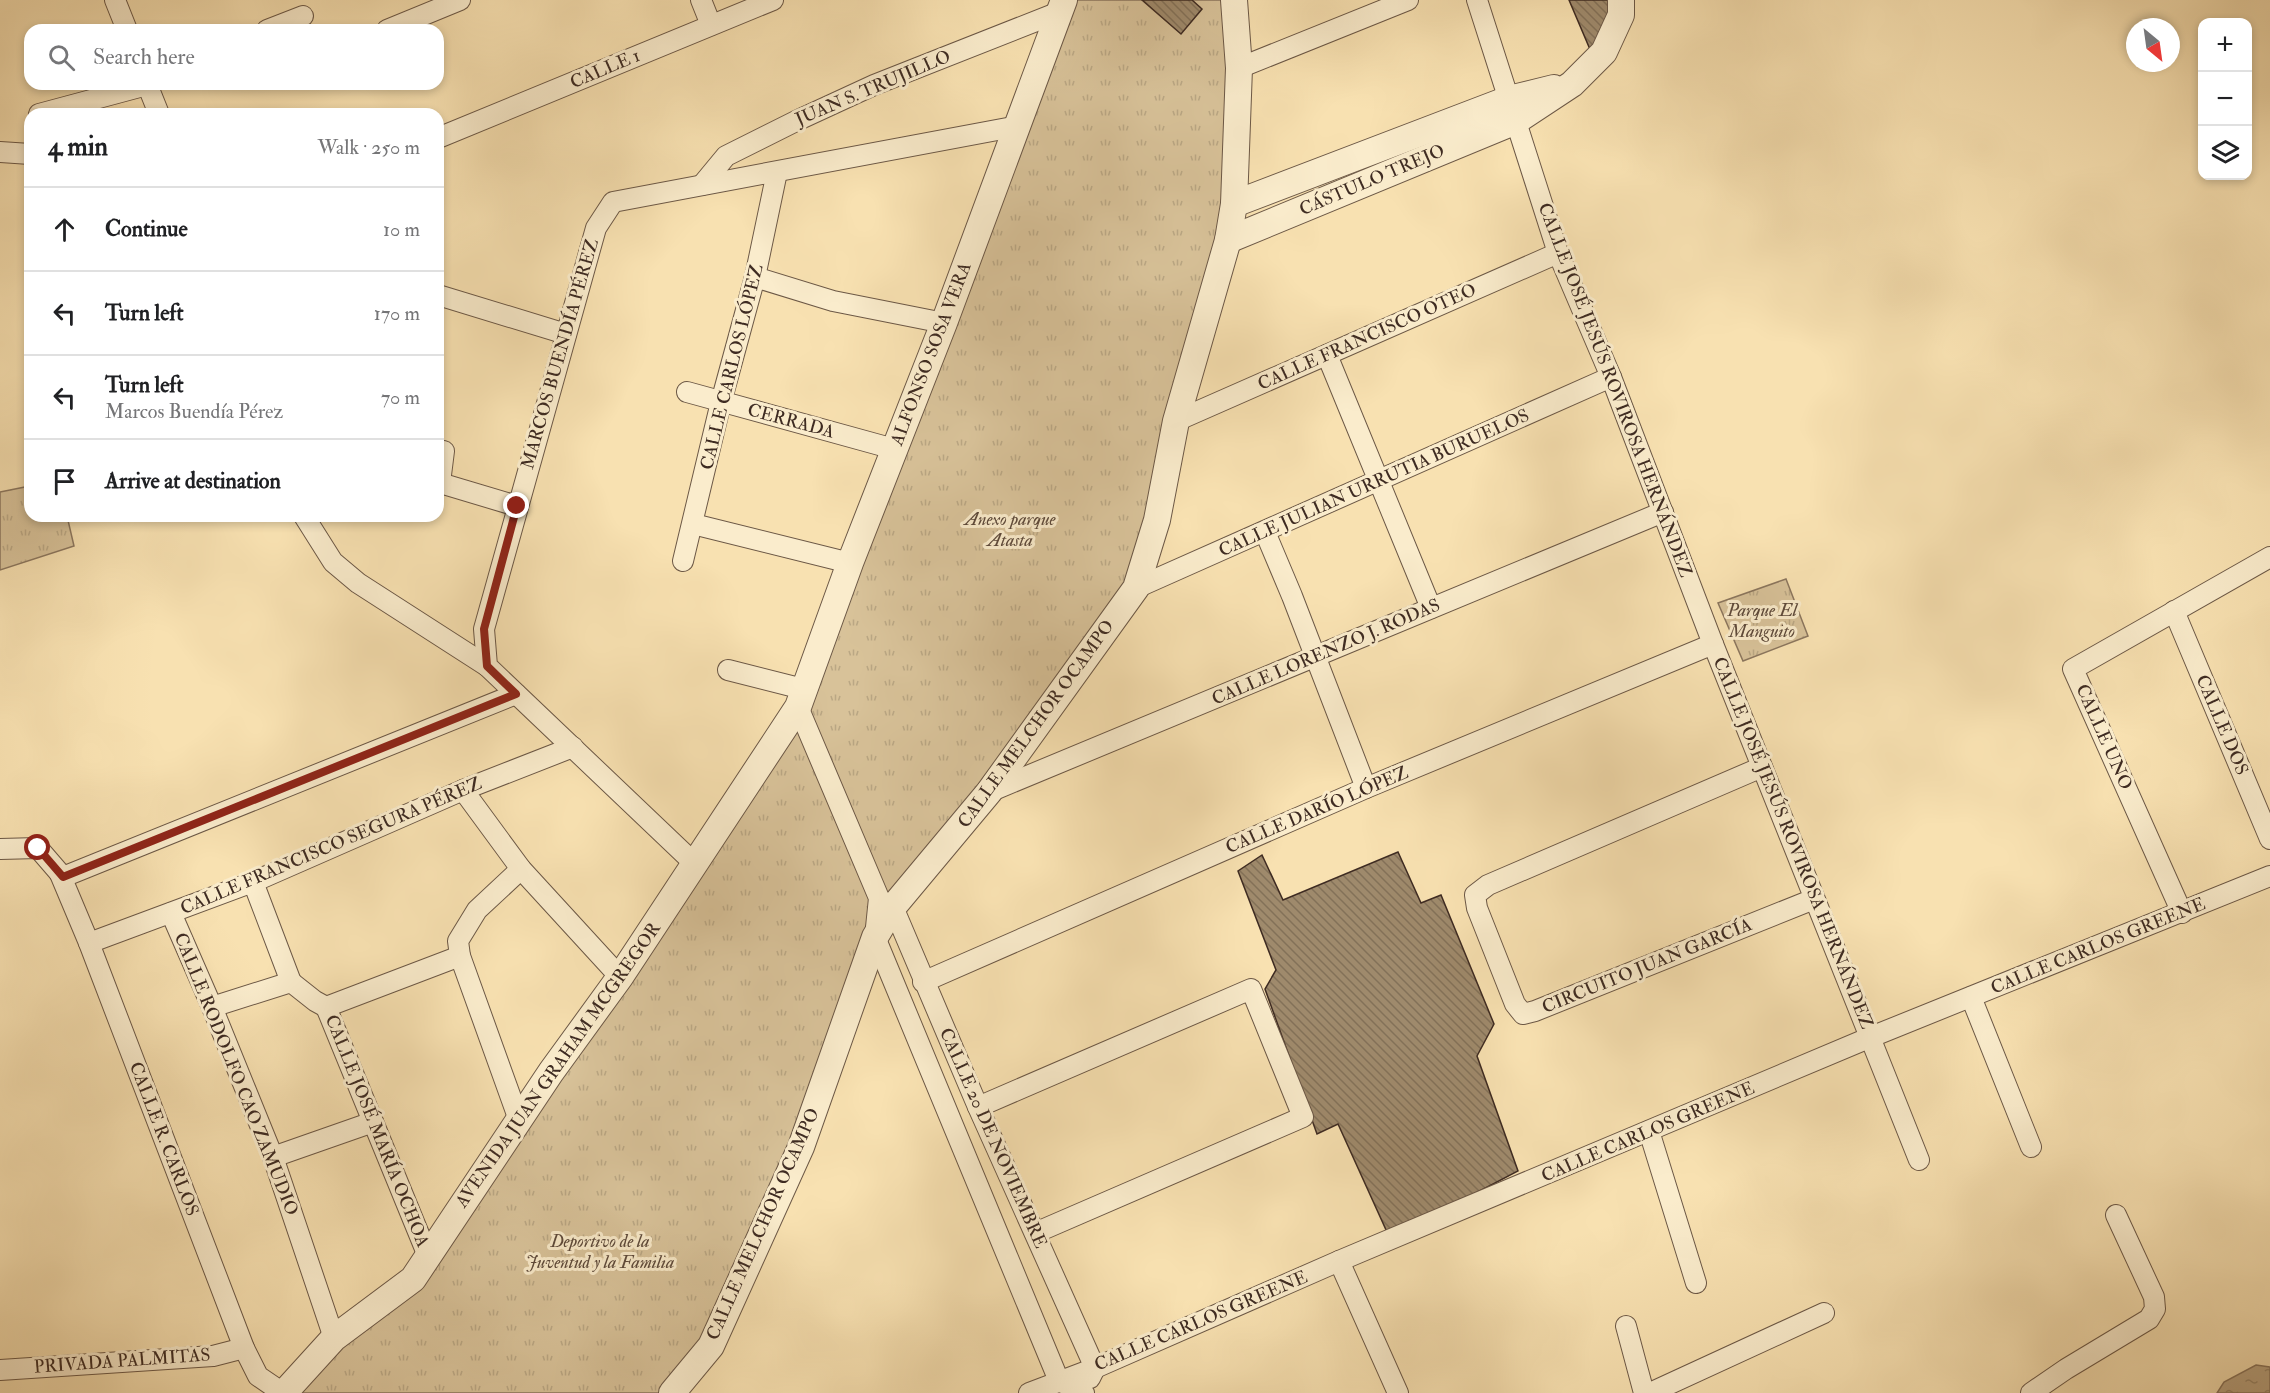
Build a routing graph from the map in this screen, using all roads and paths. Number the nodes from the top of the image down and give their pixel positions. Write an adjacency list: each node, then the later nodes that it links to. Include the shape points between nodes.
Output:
1 (115, 0): 11 (street)
2 (460, 0): 13 (street)
3 (701, 0): 14 (street)
4 (772, 0): 14 (street, CALLE 1)
5 (1234, 0): 15 (street, CALLE MELCHOR OCAMPO)
6 (1408, 0): 15 (street)
7 (1477, 0): 20 (street, CALLE JOSÉ JESÚS ROVIROSA HERNÁNDEZ)
8 (1621, 0): 20 (street, via 1621,15 1604,52 1572,84)
9 (1061, 6): 21 (street, ALFONSO SOSA VERA); 26 (street, JUAN S. TRUJILLO, via 796,121 726,156)
10 (303, 16): 12 (street)
11 (125, 24)
12 (282, 24)
13 (402, 24)
14 (711, 25): 22 (street, CALLE 1)
15 (1239, 68): 27 (street, CALLE MELCHOR OCAMPO)
16 (125, 90): 18 (street)
17 (149, 90): 19 (street)
18 (61, 108)
19 (157, 108)
20 (1512, 110): 27 (street, CÁSTULO TREJO); 28 (street, CÁSTULO TREJO); 29 (street, CALLE JOSÉ JESÚS ROVIROSA HERNÁNDEZ)
21 (1018, 126): 25 (street, MARCOS BUENDÍA PÉREZ); 32 (street, ALFONSO SOSA VERA)
22 (444, 136)
23 (0, 152): 24 (street)
24 (24, 154)
25 (777, 172): 26 (street, MARCOS BUENDÍA PÉREZ); 30 (street, CALLE CARLOS LÓPEZ)
26 (702, 185): 33 (street, MARCOS BUENDÍA PÉREZ, via 613,202 596,228)
27 (1234, 204): 28 (street, CALLE MELCHOR OCAMPO)
28 (1228, 240): 38 (street, CALLE MELCHOR OCAMPO)
29 (1558, 254): 34 (street, CALLE FRANCISCO OTEO); 35 (street, CALLE JOSÉ JESÚS ROVIROSA HERNÁNDEZ)
30 (755, 277): 32 (street, via 833,301); 37 (street, CALLE CARLOS LÓPEZ)
31 (444, 297): 33 (street)
32 (944, 323): 39 (street, ALFONSO SOSA VERA)
33 (566, 334): 42 (street, MARCOS BUENDÍA PÉREZ)
34 (1327, 355): 38 (street, CALLE FRANCISCO OTEO); 40 (street)
35 (1611, 377): 40 (street, CALLE JULIAN URRUTIA BURUELOS); 43 (street, CALLE JOSÉ JESÚS ROVIROSA HERNÁNDEZ)
36 (687, 392): 37 (street, CERRADA)
37 (721, 402): 39 (street, CERRADA); 45 (street, CALLE CARLOS LÓPEZ)
38 (1176, 421): 50 (street, CALLE MELCHOR OCAMPO, via 1157,520)
39 (894, 449): 49 (street, ALFONSO SOSA VERA)
40 (1379, 481): 46 (street, CALLE JULIAN URRUTIA BURUELOS); 51 (street)
41 (444, 484): 42 (street)
42 (517, 506): 55 (street, MARCOS BUENDÍA PÉREZ, via 484,629)
43 (1663, 512): 51 (street, CALLE LORENZO J. RODAS); 53 (street, CALLE JOSÉ JESÚS ROVIROSA HERNÁNDEZ)
44 (308, 522): 55 (street, via 333,562 358,583)
45 (693, 524): 48 (street, CALLE CARLOS LÓPEZ); 49 (street)
46 (1265, 532): 50 (street, CALLE JULIAN URRUTIA BURUELOS); 54 (street)
47 (2270, 557): 52 (street, CALLE UNO)
48 (683, 561)
49 (850, 563): 58 (street, ALFONSO SOSA VERA)
50 (1136, 588): 63 (street, CALLE MELCHOR OCAMPO)
51 (1431, 608): 54 (street, CALLE LORENZO J. RODAS)
52 (2174, 611): 64 (street, CALLE DOS); 74 (street, CALLE UNO, via 2073,669)
53 (1713, 645): 60 (street, CALLE JOSÉ JESÚS ROVIROSA HERNÁNDEZ); 61 (street, CALLE DARÍO LÓPEZ)
54 (1315, 657): 61 (street); 63 (street, CALLE LORENZO J. RODAS)
55 (487, 666): 57 (street)
56 (728, 670): 58 (street)
57 (516, 694): 59 (street); 68 (street, via 63,877)
58 (801, 698): 66 (street, AVENIDA JUAN GRAHAM MCGREGOR); 72 (street)
59 (573, 747): 62 (street, CALLE FRANCISCO SEGURA PÉREZ); 66 (street)
60 (1762, 767): 71 (street, CALLE JOSÉ JESÚS ROVIROSA HERNÁNDEZ); 71 (street, CIRCUITO JUAN GARCÍA, via 1488,885 1475,895 1476,908 1515,1004 1523,1014)
61 (1366, 788): 80 (street, CALLE DARÍO LÓPEZ)
62 (463, 790): 67 (street); 70 (street, CALLE FRANCISCO SEGURA PÉREZ)
63 (989, 792): 72 (street, CALLE MELCHOR OCAMPO)
64 (2270, 839)
65 (0, 849): 68 (street, CALLE R. CARLOS, via 38,848)
66 (695, 864): 78 (street, AVENIDA JUAN GRAHAM MCGREGOR)
67 (521, 869): 77 (street, via 477,910 458,941); 78 (street)
68 (60, 874): 76 (street, CALLE R. CARLOS)
69 (2270, 876): 74 (street, CALLE CARLOS GREENE)
70 (253, 882): 73 (street, CALLE FRANCISCO SEGURA PÉREZ); 79 (street)
71 (1814, 899): 84 (street, CALLE JOSÉ JESÚS ROVIROSA HERNÁNDEZ)
72 (886, 903): 75 (street, CALLE MELCHOR OCAMPO); 80 (street, CALLE 20 DE NOVIEMBRE)
73 (171, 913): 76 (street, CALLE FRANCISCO SEGURA PÉREZ); 82 (street, CALLE RODOLFO CAO ZAMUDIO)
74 (2182, 913): 81 (street, CALLE CARLOS GREENE)
75 (875, 937): 103 (street, CALLE 20 DE NOVIEMBRE); 106 (street, CALLE MELCHOR OCAMPO, via 801,1147 711,1346)
76 (89, 943): 100 (street, CALLE R. CARLOS)
77 (460, 956): 83 (street); 86 (street)
78 (620, 977): 86 (street, AVENIDA JUAN GRAHAM MCGREGOR)
79 (291, 982): 82 (street); 83 (street)
80 (923, 982): 85 (street, CALLE 20 DE NOVIEMBRE)
81 (1971, 997): 84 (street, CALLE CARLOS GREENE); 89 (street)
82 (212, 1007): 90 (street, CALLE RODOLFO CAO ZAMUDIO)
83 (326, 1007): 87 (street, CALLE JOSÉ MARÍA OCHOA)
84 (1871, 1037): 88 (street, CALLE CARLOS GREENE); 91 (street, CALLE JOSÉ JESÚS ROVIROSA HERNÁNDEZ)
85 (978, 1107): 93 (street, CALLE 20 DE NOVIEMBRE); 93 (street, via 1251,989 1303,1117)
86 (519, 1120): 94 (street, AVENIDA JUAN GRAHAM MCGREGOR)
87 (374, 1122): 90 (street); 94 (street, CALLE JOSÉ MARÍA OCHOA)
88 (1649, 1131): 95 (street, CALLE CARLOS GREENE); 96 (street)
89 (2031, 1146)
90 (273, 1157): 99 (street, CALLE RODOLFO CAO ZAMUDIO)
91 (1919, 1160)
92 (2116, 1215): 111 (street, via 2154,1297 2155,1309 2149,1319)
93 (1035, 1233): 101 (street, CALLE 20 DE NOVIEMBRE)
94 (428, 1256): 99 (street, AVENIDA JUAN GRAHAM MCGREGOR, via 413,1279)
95 (1339, 1262): 101 (street, CALLE CARLOS GREENE); 108 (street)
96 (1696, 1283)
97 (1824, 1313): 110 (street)
98 (1626, 1326): 109 (street)
99 (334, 1338): 105 (street, AVENIDA JUAN GRAHAM MCGREGOR)
100 (244, 1348): 102 (street, PRIVADA PALMITAS, via 213,1356); 105 (street, CALLE R. CARLOS, via 258,1376)
101 (1095, 1368): 103 (street, CALLE CARLOS GREENE); 104 (street)
102 (0, 1370)
103 (1059, 1381): 104 (street); 107 (street, CALLE CARLOS GREENE)
104 (1084, 1392)
105 (284, 1393)
106 (672, 1393)
107 (1029, 1393)
108 (1398, 1393)
109 (1644, 1393)
110 (1650, 1393)
111 (2031, 1393)

